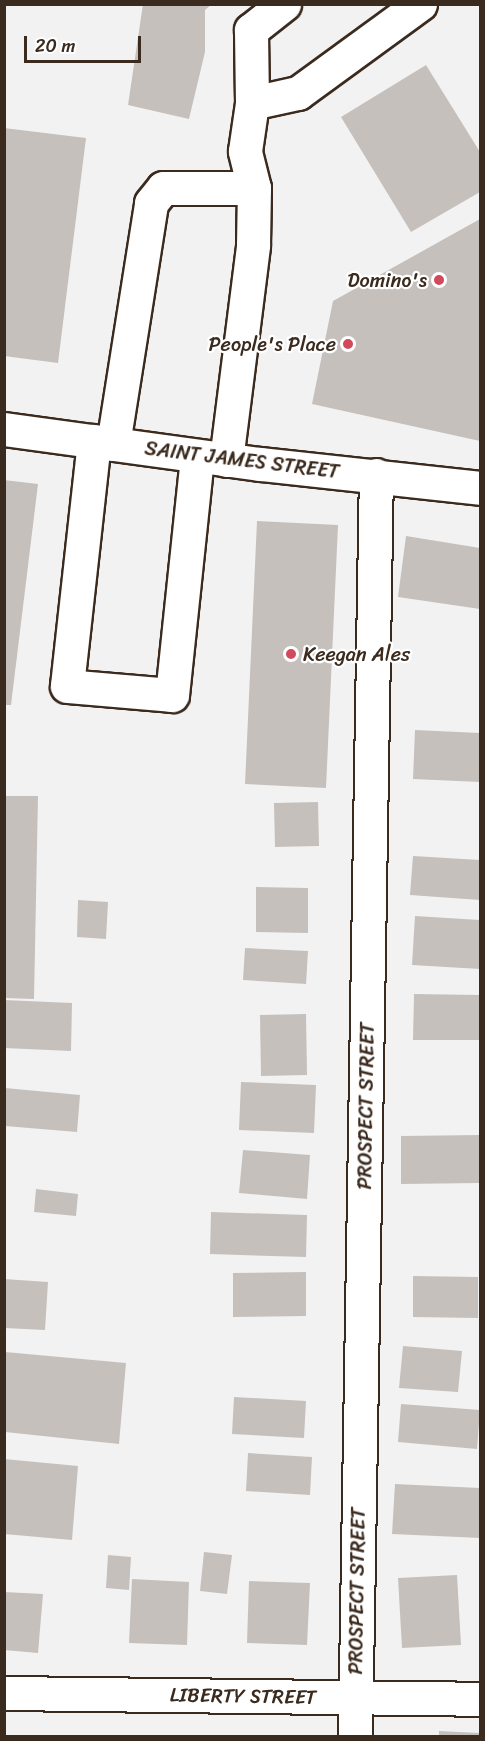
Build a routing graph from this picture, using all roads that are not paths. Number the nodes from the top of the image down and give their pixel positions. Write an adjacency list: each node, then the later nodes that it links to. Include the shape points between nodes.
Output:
1 (284, 4): 3 (street, via 251,30)
2 (420, 4): 3 (street, via 298,93)
3 (252, 103): 4 (street, via 245,151)
4 (254, 188): 6 (street, via 163,188 151,203); 7 (street, via 253,245)
5 (4, 429): 6 (street, SAINT JAMES STREET)
6 (103, 442): 7 (street, SAINT JAMES STREET); 7 (street, via 67,686 172,695)
7 (212, 458): 8 (street, SAINT JAMES STREET)
8 (376, 475): 9 (street, SAINT JAMES STREET); 11 (street, PROSPECT STREET)
9 (480, 488)
10 (4, 1694): 11 (street, LIBERTY STREET)
11 (355, 1697): 12 (street, LIBERTY STREET); 13 (street, PROSPECT STREET)
12 (480, 1699)
13 (355, 1737)

